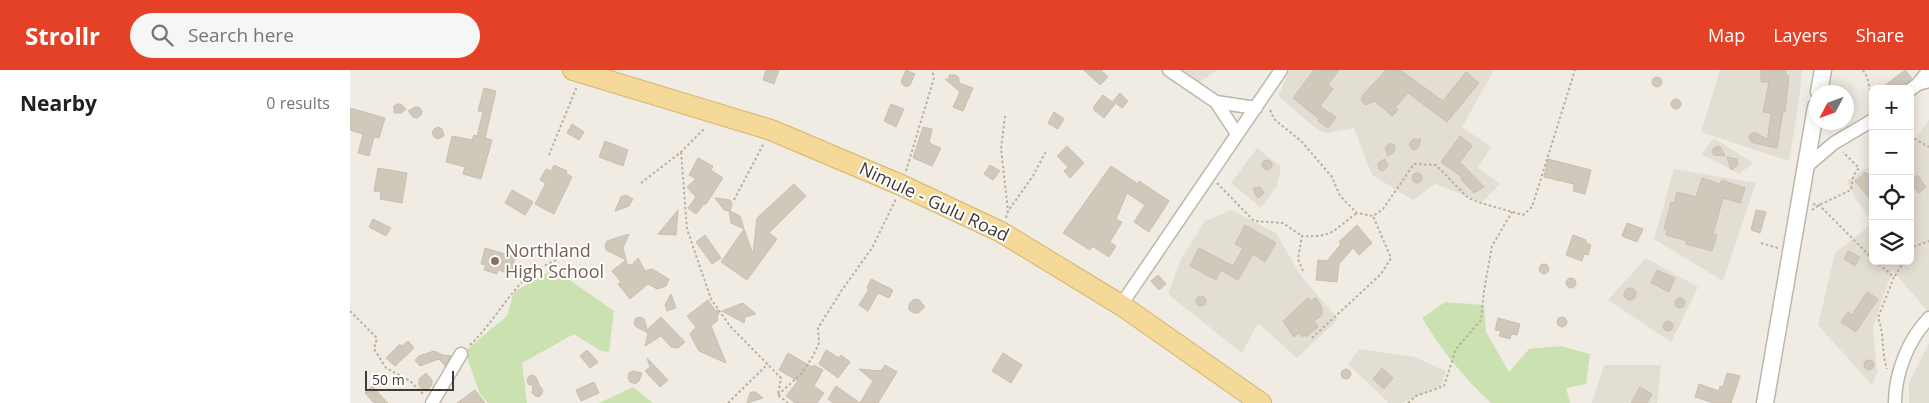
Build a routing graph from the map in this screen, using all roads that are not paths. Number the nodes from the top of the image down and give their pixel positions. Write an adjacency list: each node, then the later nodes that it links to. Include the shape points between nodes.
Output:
1 (1169, 70): 8 (street)
2 (1281, 70): 9 (street)
3 (1823, 70): 6 (street)
4 (1929, 70): 7 (street)
5 (577, 71): 14 (main road, Nimule - Gulu Road, via 771,130 901,185 1001,232)
6 (1820, 85)
7 (1919, 85)
8 (1216, 102): 9 (street); 12 (street)
9 (1256, 108): 12 (street)
10 (1869, 122): 13 (street, via 1834,143)
11 (1812, 130): 13 (street)
12 (1238, 134): 14 (street)
13 (1807, 166): 20 (street)
14 (1122, 305): 19 (main road, Nimule - Gulu Road)
15 (1929, 318): 17 (street, via 1909,347)
16 (461, 354): 18 (street)
17 (1895, 396)
18 (432, 403)
19 (1260, 403)
20 (1765, 403)

